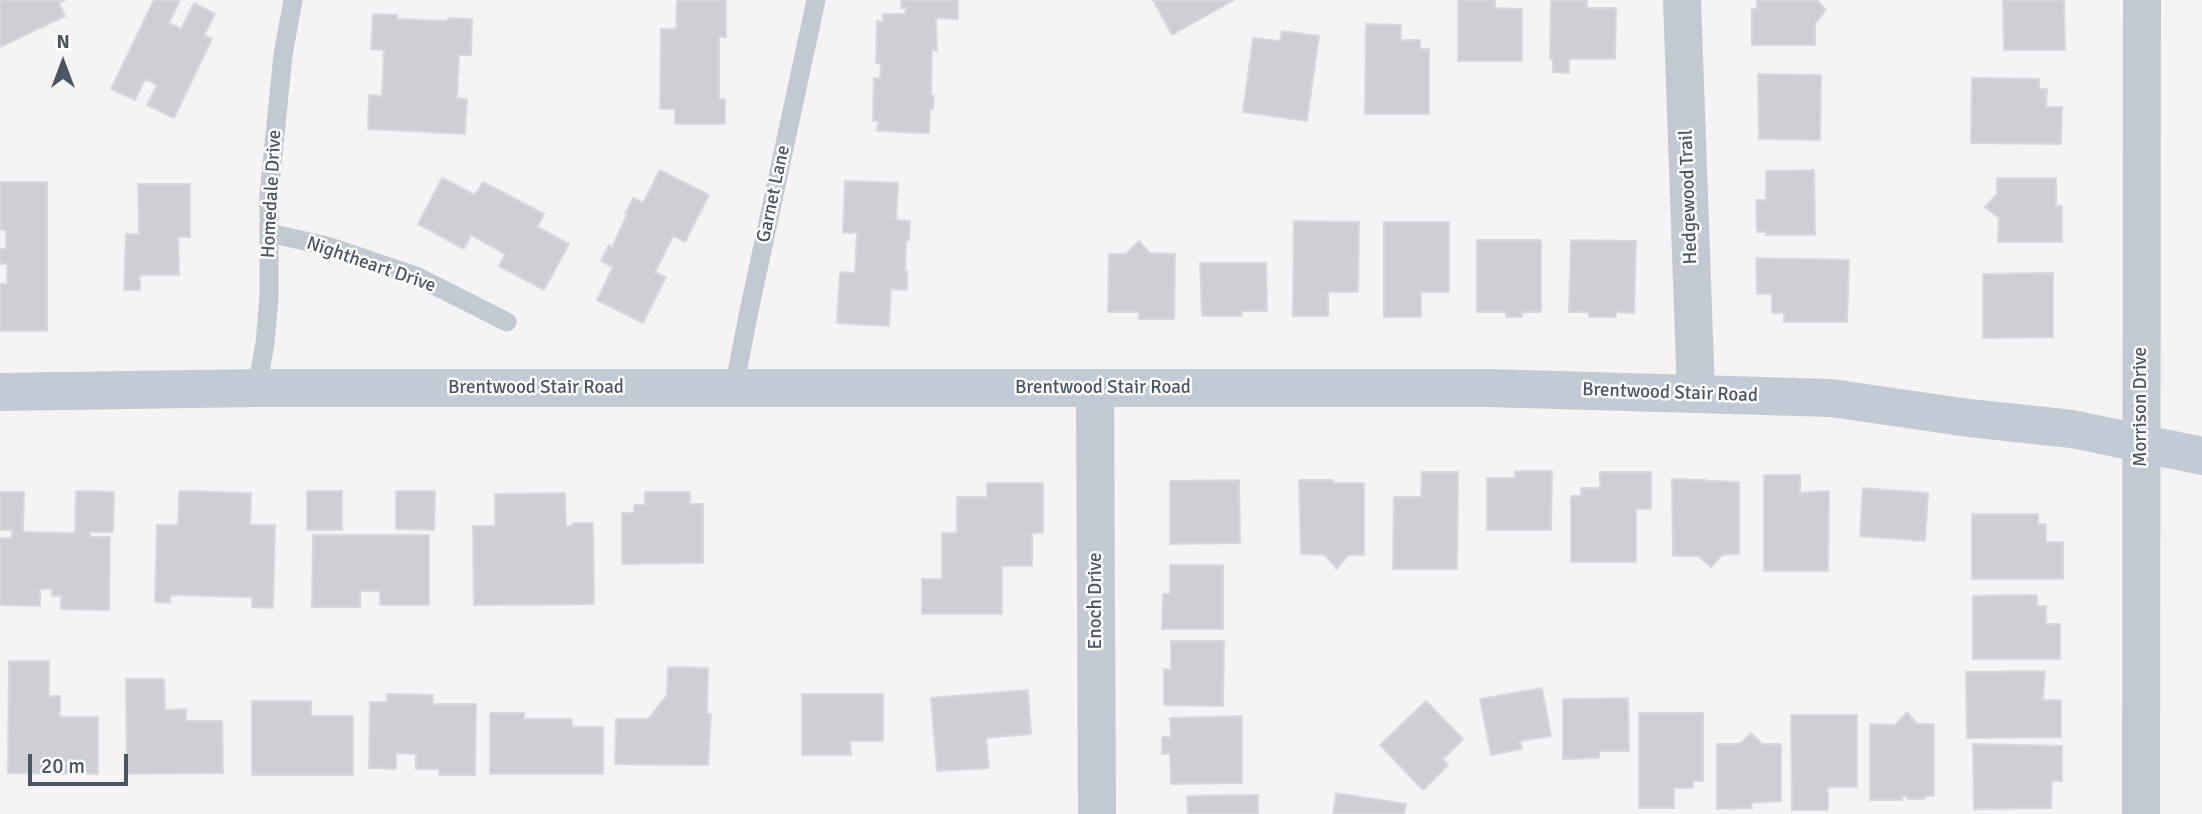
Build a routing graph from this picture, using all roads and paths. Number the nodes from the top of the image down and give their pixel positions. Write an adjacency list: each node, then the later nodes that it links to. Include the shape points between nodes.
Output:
1 (293, 0): 5 (lane, Homedale Drive, via 283,55)
2 (816, 0): 8 (lane, Garnet Lane)
3 (1682, 0): 11 (street, Hedgewood Trail)
4 (2142, 0): 12 (street, Morrison Drive)
5 (269, 233): 6 (lane, Nightheart Drive, via 327,246 416,276); 7 (lane, Homedale Drive, via 265,343)
6 (507, 322)
7 (257, 388): 8 (main road, Brentwood Stair Road); 10 (main road, Brentwood Stair Road)
8 (734, 388): 9 (main road, Brentwood Stair Road)
9 (1095, 388): 11 (main road, Brentwood Stair Road, via 1487,388); 14 (street, Enoch Drive)
10 (0, 392)
11 (1696, 394): 12 (main road, Brentwood Stair Road, via 1831,398)
12 (2141, 442): 13 (main road, Brentwood Stair Road); 15 (street, Morrison Drive)
13 (2202, 456)
14 (1097, 814)
15 (2141, 814)

